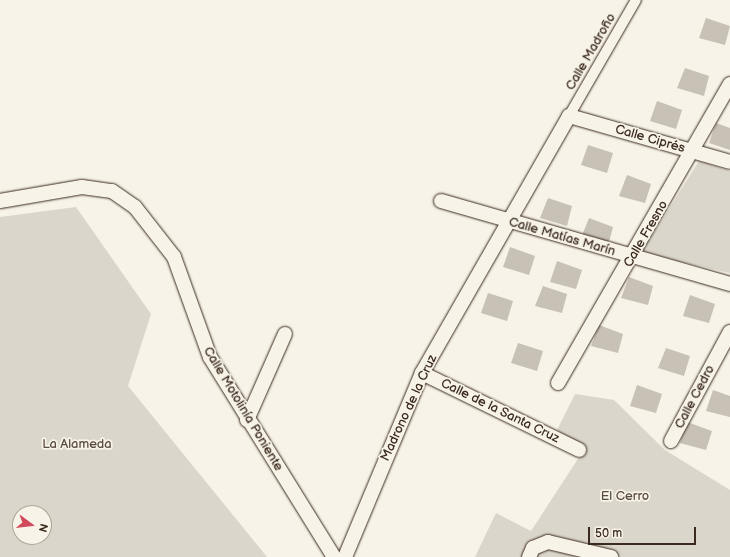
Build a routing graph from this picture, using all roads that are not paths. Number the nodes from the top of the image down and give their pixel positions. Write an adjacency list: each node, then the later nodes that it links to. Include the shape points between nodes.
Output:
1 (636, 0): 3 (street, Calle Madroño)
2 (730, 84): 4 (street, Calle Fresno)
3 (569, 116): 4 (street, Calle Ciprés); 8 (street, Madrono de la Cruz)
4 (694, 152): 5 (street, Calle Ciprés); 9 (street, Calle Fresno)
5 (730, 162)
6 (0, 201): 15 (street, Calle Motolinía Poniente, via 70,187 112,191 124,197 174,257 188,291 201,337)
7 (441, 201): 8 (street, Calle Matías Marín)
8 (509, 222): 9 (street, Calle Matías Marín); 13 (street, Madrono de la Cruz)
9 (632, 257): 10 (street, Calle Matías Marín); 14 (street, Calle Fresno)
10 (730, 284)
11 (730, 332): 16 (street, Calle Cedro)
12 (285, 334): 15 (street)
13 (422, 372): 17 (street, Calle de la Santa Cruz); 20 (street, Madrono de la Cruz)
14 (558, 383)
15 (247, 420): 19 (street, Calle Motolinía Poniente)
16 (671, 441)
17 (579, 450)
18 (531, 552): 21 (street, via 548,542 562,543)
19 (334, 557)
20 (345, 557)
21 (611, 557)

